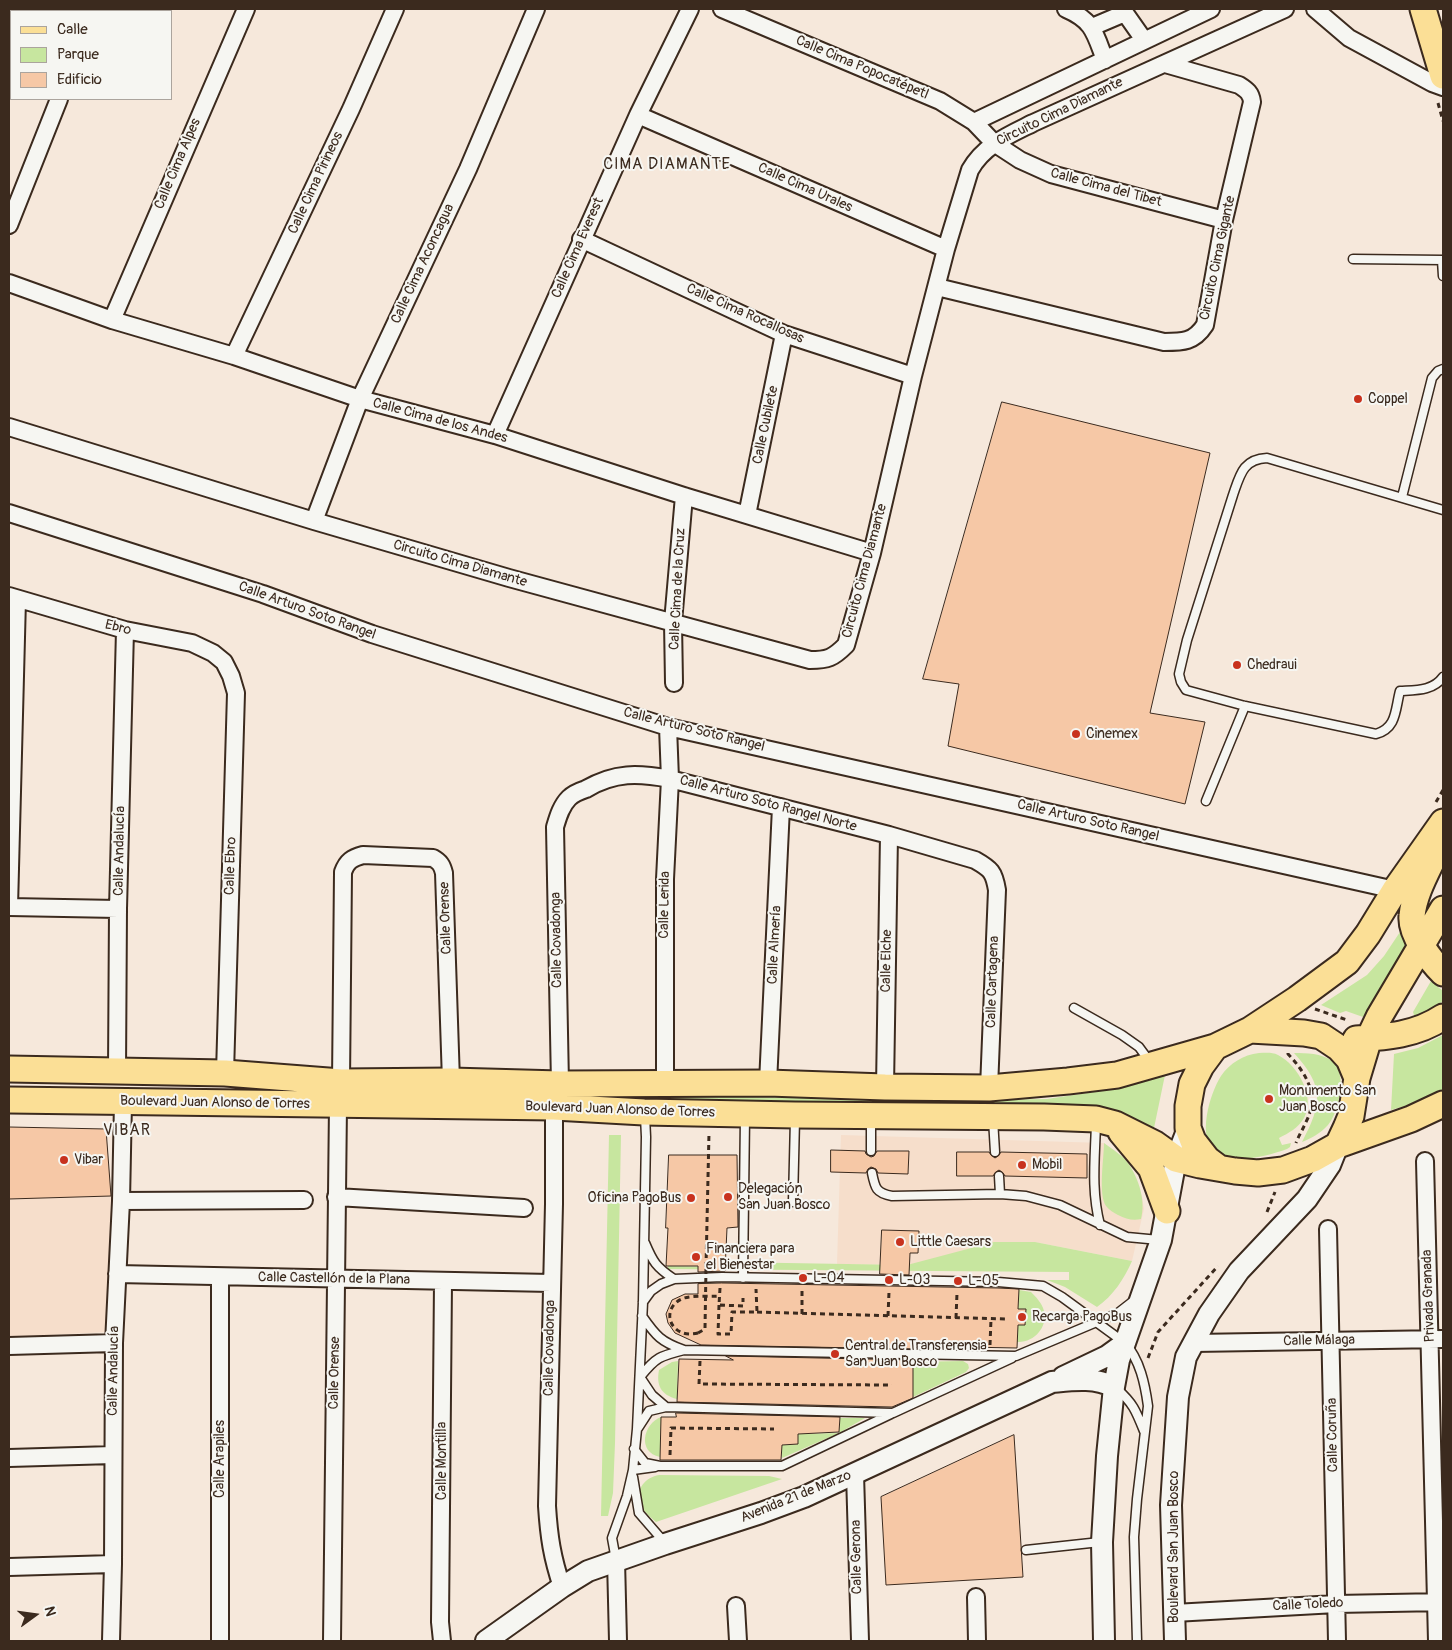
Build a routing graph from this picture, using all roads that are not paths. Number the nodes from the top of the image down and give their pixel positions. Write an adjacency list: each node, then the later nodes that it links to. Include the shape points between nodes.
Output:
1 (246, 9): 31 (street, Calle Cima Alpes)
2 (395, 9): 33 (street, Calle Cima Pirineos)
3 (536, 9): 36 (street, Calle Cima Aconcagua, via 468,169)
4 (690, 9): 19 (street, Calle Cima Everest)
5 (722, 9): 20 (street, Calle Cima Popocatépetl, via 940,101)
6 (1066, 9): 12 (street, via 1083,17)
7 (1211, 9): 13 (street, Circuito Cima Diamante)
8 (1285, 9): 15 (street, Circuito Cima Diamante)
9 (1315, 9): 17 (street, via 1349,38 1424,79)
10 (1423, 9): 16 (main road)
11 (1124, 11): 12 (street); 13 (street)
12 (1092, 27): 14 (street)
13 (1144, 40): 14 (street, Circuito Cima Diamante)
14 (1105, 60): 20 (street, Circuito Cima Diamante)
15 (1165, 64): 21 (street, Circuito Cima Diamante); 22 (street, Circuito Cima Gigante, via 1239,85 1251,96 1252,109)
16 (1443, 76)
17 (1440, 95)
18 (59, 100): 23 (street)
19 (638, 115): 24 (street, Calle Cima Everest); 25 (street, Calle Cima Urales)
20 (974, 122): 21 (street, Calle Cima Popocatépetl)
21 (994, 143): 22 (street, Calle Cima del Tibet, via 1020,160 1051,174); 25 (street, Circuito Cima Diamante, via 976,159 970,170)
22 (1224, 220): 30 (street, Circuito Cima Gigante, via 1205,325 1190,340 1164,342)
23 (9, 225)
24 (581, 239): 32 (street, Calle Cima Rocallosas); 38 (street, Calle Cima Everest)
25 (946, 249): 30 (street, Circuito Cima Diamante)
26 (1353, 259): 27 (lane)
27 (1443, 260): 28 (lane)
28 (1443, 276)
29 (9, 283): 31 (street, Calle Cima de los Andes)
30 (936, 287): 35 (street, Circuito Cima Diamante)
31 (112, 320): 33 (street, Calle Cima de los Andes)
32 (784, 334): 35 (street, Calle Cima Rocallosas); 43 (street, Calle Cubilete)
33 (234, 356): 36 (street, Calle Cima de los Andes)
34 (1443, 369): 40 (lane, via 1432,378)
35 (914, 376): 45 (street, Circuito Cima Diamante)
36 (360, 399): 38 (street, Calle Cima de los Andes); 44 (street, Calle Cima Aconcagua)
37 (9, 427): 44 (street, Circuito Cima Diamante)
38 (495, 435): 39 (street, Calle Cima de los Andes)
39 (684, 496): 43 (street, Calle Cima de los Andes); 47 (street, Calle Cima de la Cruz)
40 (1402, 498): 41 (lane); 52 (lane, via 1268,458 1258,458 1242,472 1179,674 1186,690)
41 (1443, 510)
42 (9, 513): 53 (street, Calle Arturo Soto Rangel, via 254,591 372,634)
43 (747, 515): 45 (street, Calle Cima de los Andes)
44 (314, 521): 47 (street, Circuito Cima Diamante)
45 (872, 553): 47 (street, Circuito Cima Diamante, via 846,645 825,660 810,660)
46 (13, 597): 48 (street, Ebro); 62 (street)
47 (674, 622): 51 (street, Calle Cima de la Cruz)
48 (124, 630): 49 (street, Ebro, via 192,643); 63 (street, Calle Andalucía)
49 (224, 662): 77 (street, Calle Ebro, via 236,693)
50 (1443, 677): 52 (lane, via 1424,690 1400,691 1391,726 1376,734)
51 (674, 683)
52 (1245, 706): 55 (lane)
53 (668, 727): 54 (street, Calle Lerida); 61 (street, Calle Arturo Soto Rangel)
54 (670, 779): 56 (street, Calle Arturo Soto Rangel Norte); 58 (street, Calle Arturo Soto Rangel Norte, via 624,774 594,784 569,798); 81 (street, Calle Lerida, via 664,879)
55 (1206, 801)
56 (781, 807): 59 (street, Calle Arturo Soto Rangel Norte); 80 (street, Calle Almería)
57 (1443, 822): 61 (main road); 65 (main road, via 1438,848 1411,918)
58 (555, 827): 85 (street, Calle Covadonga)
59 (889, 835): 60 (street, Calle Arturo Soto Rangel Norte, via 975,860 988,867); 82 (street, Calle Elche)
60 (995, 876): 83 (street, Calle Cartagena)
61 (1395, 890): 69 (main road, via 1347,962)
62 (9, 907): 63 (street)
63 (118, 909): 75 (street, Calle Andalucía)
64 (1443, 909): 65 (main road)
65 (1421, 945): 66 (main road); 70 (main road, via 1379,1017)
66 (1443, 973)
67 (1074, 1008): 73 (lane, via 1139,1047)
68 (1443, 1018): 70 (main road, via 1411,1033 1396,1036)
69 (1250, 1030): 71 (main road); 72 (main road)
70 (1362, 1030): 71 (main road, via 1353,1039); 78 (main road)
71 (1321, 1036): 78 (main road, via 1349,1058)
72 (1215, 1047): 73 (main road, Boulevard Juan Alonso de Torres); 96 (main road, via 1200,1066 1192,1084)
73 (1152, 1066): 83 (main road, Boulevard Juan Alonso de Torres, via 1117,1075)
74 (9, 1070): 75 (main road, Boulevard Juan Alonso de Torres)
75 (117, 1071): 76 (main road, Boulevard Juan Alonso de Torres)
76 (178, 1072): 77 (main road, Boulevard Juan Alonso de Torres); 88 (main road)
77 (225, 1073): 84 (main road, Boulevard Juan Alonso de Torres)
78 (1357, 1078): 97 (main road, via 1351,1116)
79 (451, 1081): 84 (main road, Boulevard Juan Alonso de Torres); 84 (street, Calle Orense, via 443,866 433,858 363,855 346,863 343,872); 85 (main road, Boulevard Juan Alonso de Torres)
80 (768, 1083): 81 (main road, Boulevard Juan Alonso de Torres); 82 (main road, Boulevard Juan Alonso de Torres)
81 (665, 1084): 85 (main road, Boulevard Juan Alonso de Torres)
82 (885, 1087): 83 (main road, Boulevard Juan Alonso de Torres)
83 (989, 1088)
84 (340, 1093): 85 (main road, Boulevard Juan Alonso de Torres); 88 (main road, Boulevard Juan Alonso de Torres); 106 (street, Calle Orense)
85 (557, 1096): 90 (main road, Boulevard Juan Alonso de Torres); 122 (street, Calle Covadonga)
86 (9, 1100): 87 (main road, Boulevard Juan Alonso de Torres)
87 (123, 1102): 88 (main road, Boulevard Juan Alonso de Torres); 108 (street, Calle Andalucía)
88 (178, 1103)
89 (1443, 1104): 97 (main road)
90 (644, 1112): 91 (main road, Boulevard Juan Alonso de Torres); 114 (lane)
91 (745, 1113): 92 (main road, Boulevard Juan Alonso de Torres); 118 (lane)
92 (795, 1115): 93 (main road, Boulevard Juan Alonso de Torres); 109 (lane)
93 (871, 1116): 94 (main road, Boulevard Juan Alonso de Torres); 98 (lane)
94 (993, 1116): 95 (main road, Boulevard Juan Alonso de Torres); 99 (lane)
95 (1105, 1122): 100 (main road, Boulevard Juan Alonso de Torres, via 1155,1144); 111 (main road, via 1151,1168); 112 (lane, via 1093,1185)
96 (1188, 1128): 100 (street); 102 (main road, via 1193,1141)
97 (1338, 1145): 102 (main road, via 1313,1160 1283,1170 1258,1173); 131 (street, Boulevard San Juan Bosco, via 1320,1182 1239,1271 1209,1314)
98 (871, 1151)
99 (995, 1152)
100 (1176, 1159): 102 (main road, Boulevard Juan Alonso de Torres); 111 (street)
101 (1425, 1161): 127 (street, Privada Granada)
102 (1219, 1168)
103 (872, 1173): 105 (lane, via 875,1187 882,1194 892,1196)
104 (999, 1176): 105 (lane)
105 (1000, 1194): 112 (lane, via 1026,1196 1060,1205)
106 (336, 1197): 110 (street); 119 (street, Calle Orense)
107 (304, 1200): 108 (street)
108 (121, 1202): 116 (street, Calle Andalucía)
109 (793, 1202)
110 (524, 1208)
111 (1167, 1211): 115 (street)
112 (1100, 1225): 115 (lane, via 1127,1237)
113 (1328, 1229): 128 (street, Calle Coruña)
114 (644, 1239): 120 (lane, via 659,1269); 124 (lane)
115 (1161, 1240): 123 (street)
116 (117, 1274): 117 (street, Calle Castellón de la Plana); 129 (street, Calle Andalucía)
117 (220, 1277): 119 (street, Calle Castellón de la Plana); 161 (street, Calle Arapiles)
118 (743, 1278): 120 (lane); 126 (lane, via 1013,1282 1044,1286)
119 (336, 1279): 121 (street, Calle Castellón de la Plana); 162 (street, Calle Orense)
120 (674, 1279): 124 (lane, via 656,1288)
121 (443, 1282): 122 (street, Calle Castellón de la Plana); 163 (street, Calle Montilla)
122 (552, 1283): 154 (street, Calle Covadonga, via 547,1506 549,1540)
123 (1141, 1295): 126 (lane, via 1118,1313); 130 (street)
124 (643, 1302): 125 (lane)
125 (642, 1316): 133 (lane, via 655,1335); 135 (lane)
126 (1097, 1322): 130 (lane); 134 (lane)
127 (1437, 1339): 128 (street, Calle Málaga); 156 (street, Privada Granada)
128 (1331, 1341): 131 (street, Calle Málaga); 157 (street, Calle Coruña)
129 (114, 1343): 132 (street); 143 (street, Calle Andalucía)
130 (1125, 1343): 136 (street, via 1107,1356); 137 (street); 141 (lane, via 1132,1351 1146,1393)
131 (1194, 1343): 159 (street, Boulevard San Juan Bosco, via 1186,1357 1178,1397 1171,1505)
132 (9, 1346)
133 (684, 1350): 134 (lane); 135 (lane, via 662,1355)
134 (1016, 1356): 139 (lane)
135 (640, 1377): 138 (lane, via 652,1395); 140 (lane)
136 (1052, 1382): 137 (street, Avenida 21 de Marzo, via 1090,1379); 147 (street, Avenida 21 de Marzo)
137 (1114, 1387): 141 (lane, via 1130,1401); 148 (street)
138 (666, 1407): 139 (lane); 140 (lane, via 649,1411)
139 (893, 1413): 145 (lane, via 782,1466)
140 (637, 1429): 142 (lane)
141 (1145, 1433): 170 (lane, via 1134,1537)
142 (634, 1449): 145 (lane, via 645,1463); 146 (lane)
143 (113, 1455): 144 (street); 152 (street, Calle Andalucía)
144 (9, 1458)
145 (660, 1466): 146 (lane)
146 (633, 1470): 149 (lane, via 638,1513); 151 (lane, via 612,1538)
147 (856, 1474): 149 (street, Avenida 21 de Marzo, via 761,1513); 167 (street, Calle Gerona)
148 (1102, 1542): 150 (lane); 169 (street)
149 (666, 1544): 151 (street, Avenida 21 de Marzo)
150 (1026, 1550)
151 (616, 1560): 154 (street, Avenida 21 de Marzo, via 588,1571); 165 (street)
152 (113, 1564): 153 (street); 160 (street, Calle Andalucía)
153 (9, 1567)
154 (562, 1587): 164 (street, Avenida 21 de Marzo)
155 (976, 1597): 168 (street)
156 (1440, 1602): 157 (street, Calle Toledo); 173 (street, Privada Granada)
157 (1336, 1604): 159 (street, Calle Toledo); 172 (street, Calle Coruña)
158 (736, 1606): 166 (street)
159 (1174, 1613): 171 (street, Boulevard San Juan Bosco)
160 (111, 1641)
161 (220, 1641)
162 (332, 1641)
163 (442, 1641)
164 (486, 1641)
165 (618, 1641)
166 (738, 1641)
167 (860, 1641)
168 (977, 1641)
169 (1104, 1641)
170 (1137, 1641)
171 (1175, 1641)
172 (1337, 1641)
173 (1437, 1641)

